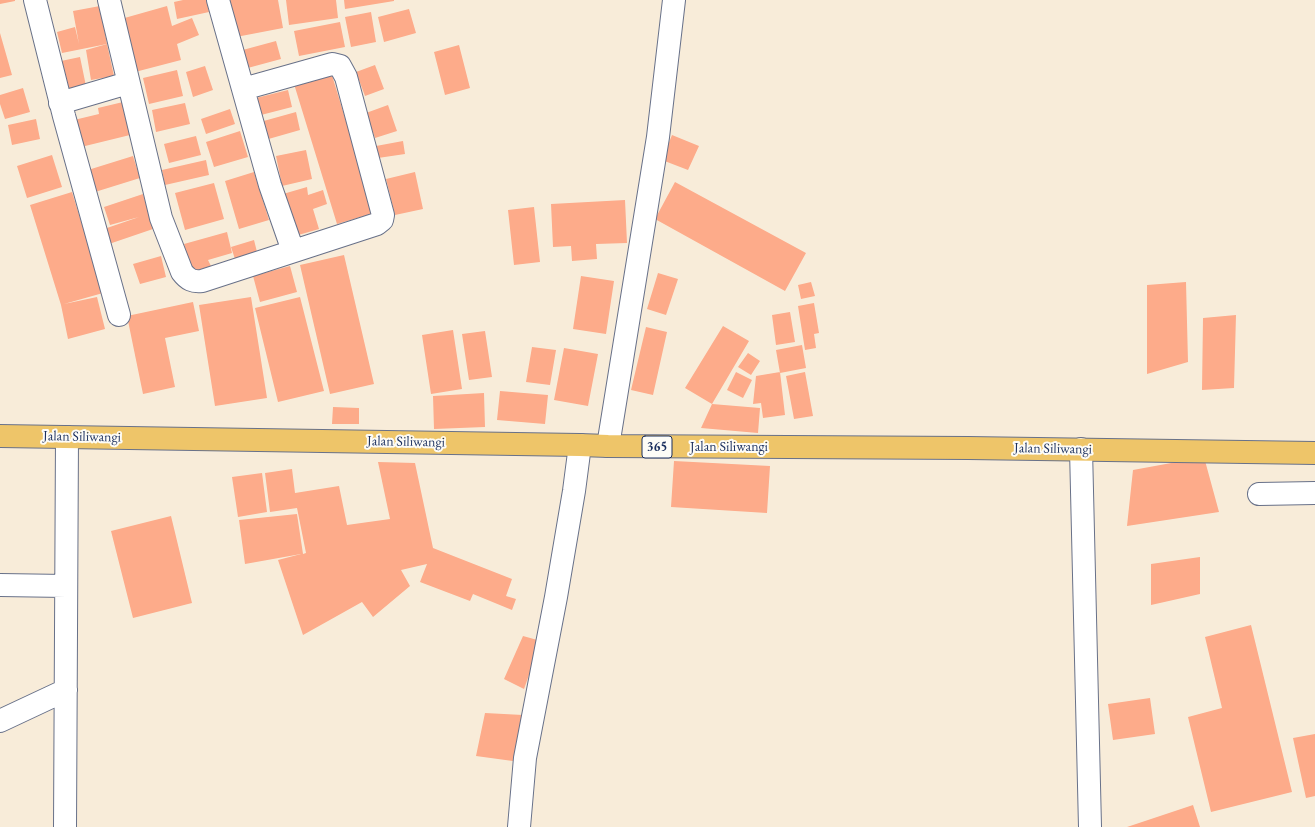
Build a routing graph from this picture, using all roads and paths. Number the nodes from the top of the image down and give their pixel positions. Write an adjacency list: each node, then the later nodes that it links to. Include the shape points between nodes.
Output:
1 (34, 0): 7 (street)
2 (109, 0): 5 (street)
3 (218, 0): 6 (street)
4 (674, 0): 13 (street, via 658,137)
5 (128, 83): 7 (street); 8 (street, via 161,218 187,279 202,281)
6 (243, 89): 8 (street, via 270,185); 8 (street, via 332,64 340,66 346,77 382,211 382,220 377,224)
7 (60, 103): 9 (street)
8 (293, 252)
9 (118, 315)
10 (0, 436): 11 (main road, Jalan Siliwangi / 365)
11 (67, 437): 12 (main road, Jalan Siliwangi / 365); 19 (street)
12 (580, 444): 13 (main road, Jalan Siliwangi / 365); 23 (street, via 556,597 525,758)
13 (608, 446): 14 (main road, Jalan Siliwangi / 365)
14 (1081, 449): 15 (main road, Jalan Siliwangi / 365); 24 (street)
15 (1314, 450)
16 (1315, 493): 17 (street)
17 (1259, 494)
18 (0, 585): 19 (street)
19 (66, 586): 20 (street)
20 (66, 690): 21 (street); 22 (street)
21 (0, 721)
22 (65, 827)
23 (519, 827)
24 (1090, 827)

